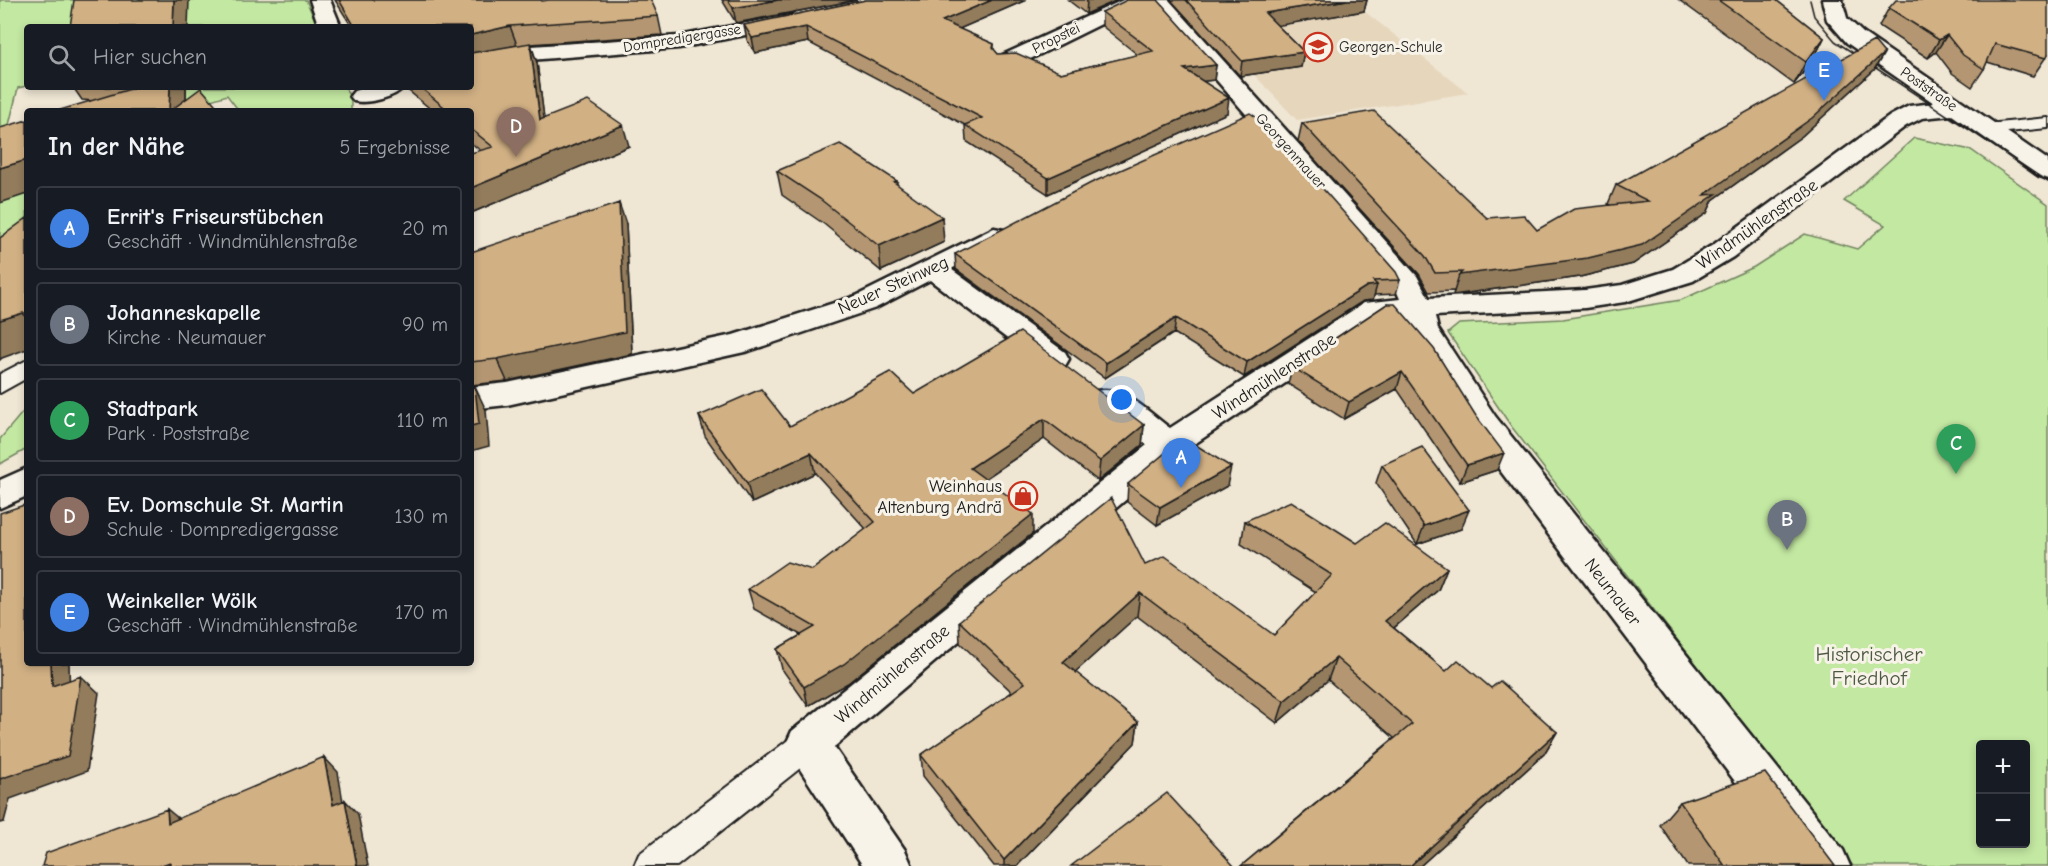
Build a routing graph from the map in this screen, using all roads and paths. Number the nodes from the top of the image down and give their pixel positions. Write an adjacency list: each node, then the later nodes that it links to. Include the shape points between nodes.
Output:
1 (320, 0): 6 (street)
2 (1139, 0): 7 (street, Propstei)
3 (1158, 0): 17 (street, Georgenmauer, via 1246,117 1407,282)
4 (1828, 1): 11 (street, Poststraße, via 1837,20 1855,38)
5 (814, 17): 8 (street, Dompredigergasse, via 679,42 517,54)
6 (329, 24)
7 (1006, 62)
8 (474, 63)
9 (384, 90): 10 (street)
10 (361, 98)
11 (1956, 108): 13 (street, Poststraße); 17 (street, Windmühlenstraße, via 1917,111 1898,121 1723,251 1683,275 1625,293 1585,299)
12 (2048, 123): 13 (lane)
13 (1987, 129): 14 (street, Poststraße)
14 (2048, 171)
15 (1017, 223): 16 (street, Neuer Steinweg)
16 (933, 268): 20 (street, Neuer Steinweg, via 866,302 738,344); 21 (street)
17 (1418, 306): 21 (street, Windmühlenstraße, via 1374,310); 27 (street, Neumauer, via 1423,329 1483,424)
18 (24, 370): 19 (lane)
19 (0, 385)
20 (474, 398)
21 (1169, 445): 24 (street, Windmühlenstraße)
22 (24, 483): 23 (street)
23 (0, 495)
24 (807, 744): 25 (lane, Windmühlenstraße); 26 (street)
25 (651, 866)
26 (889, 866)
27 (1827, 866)

